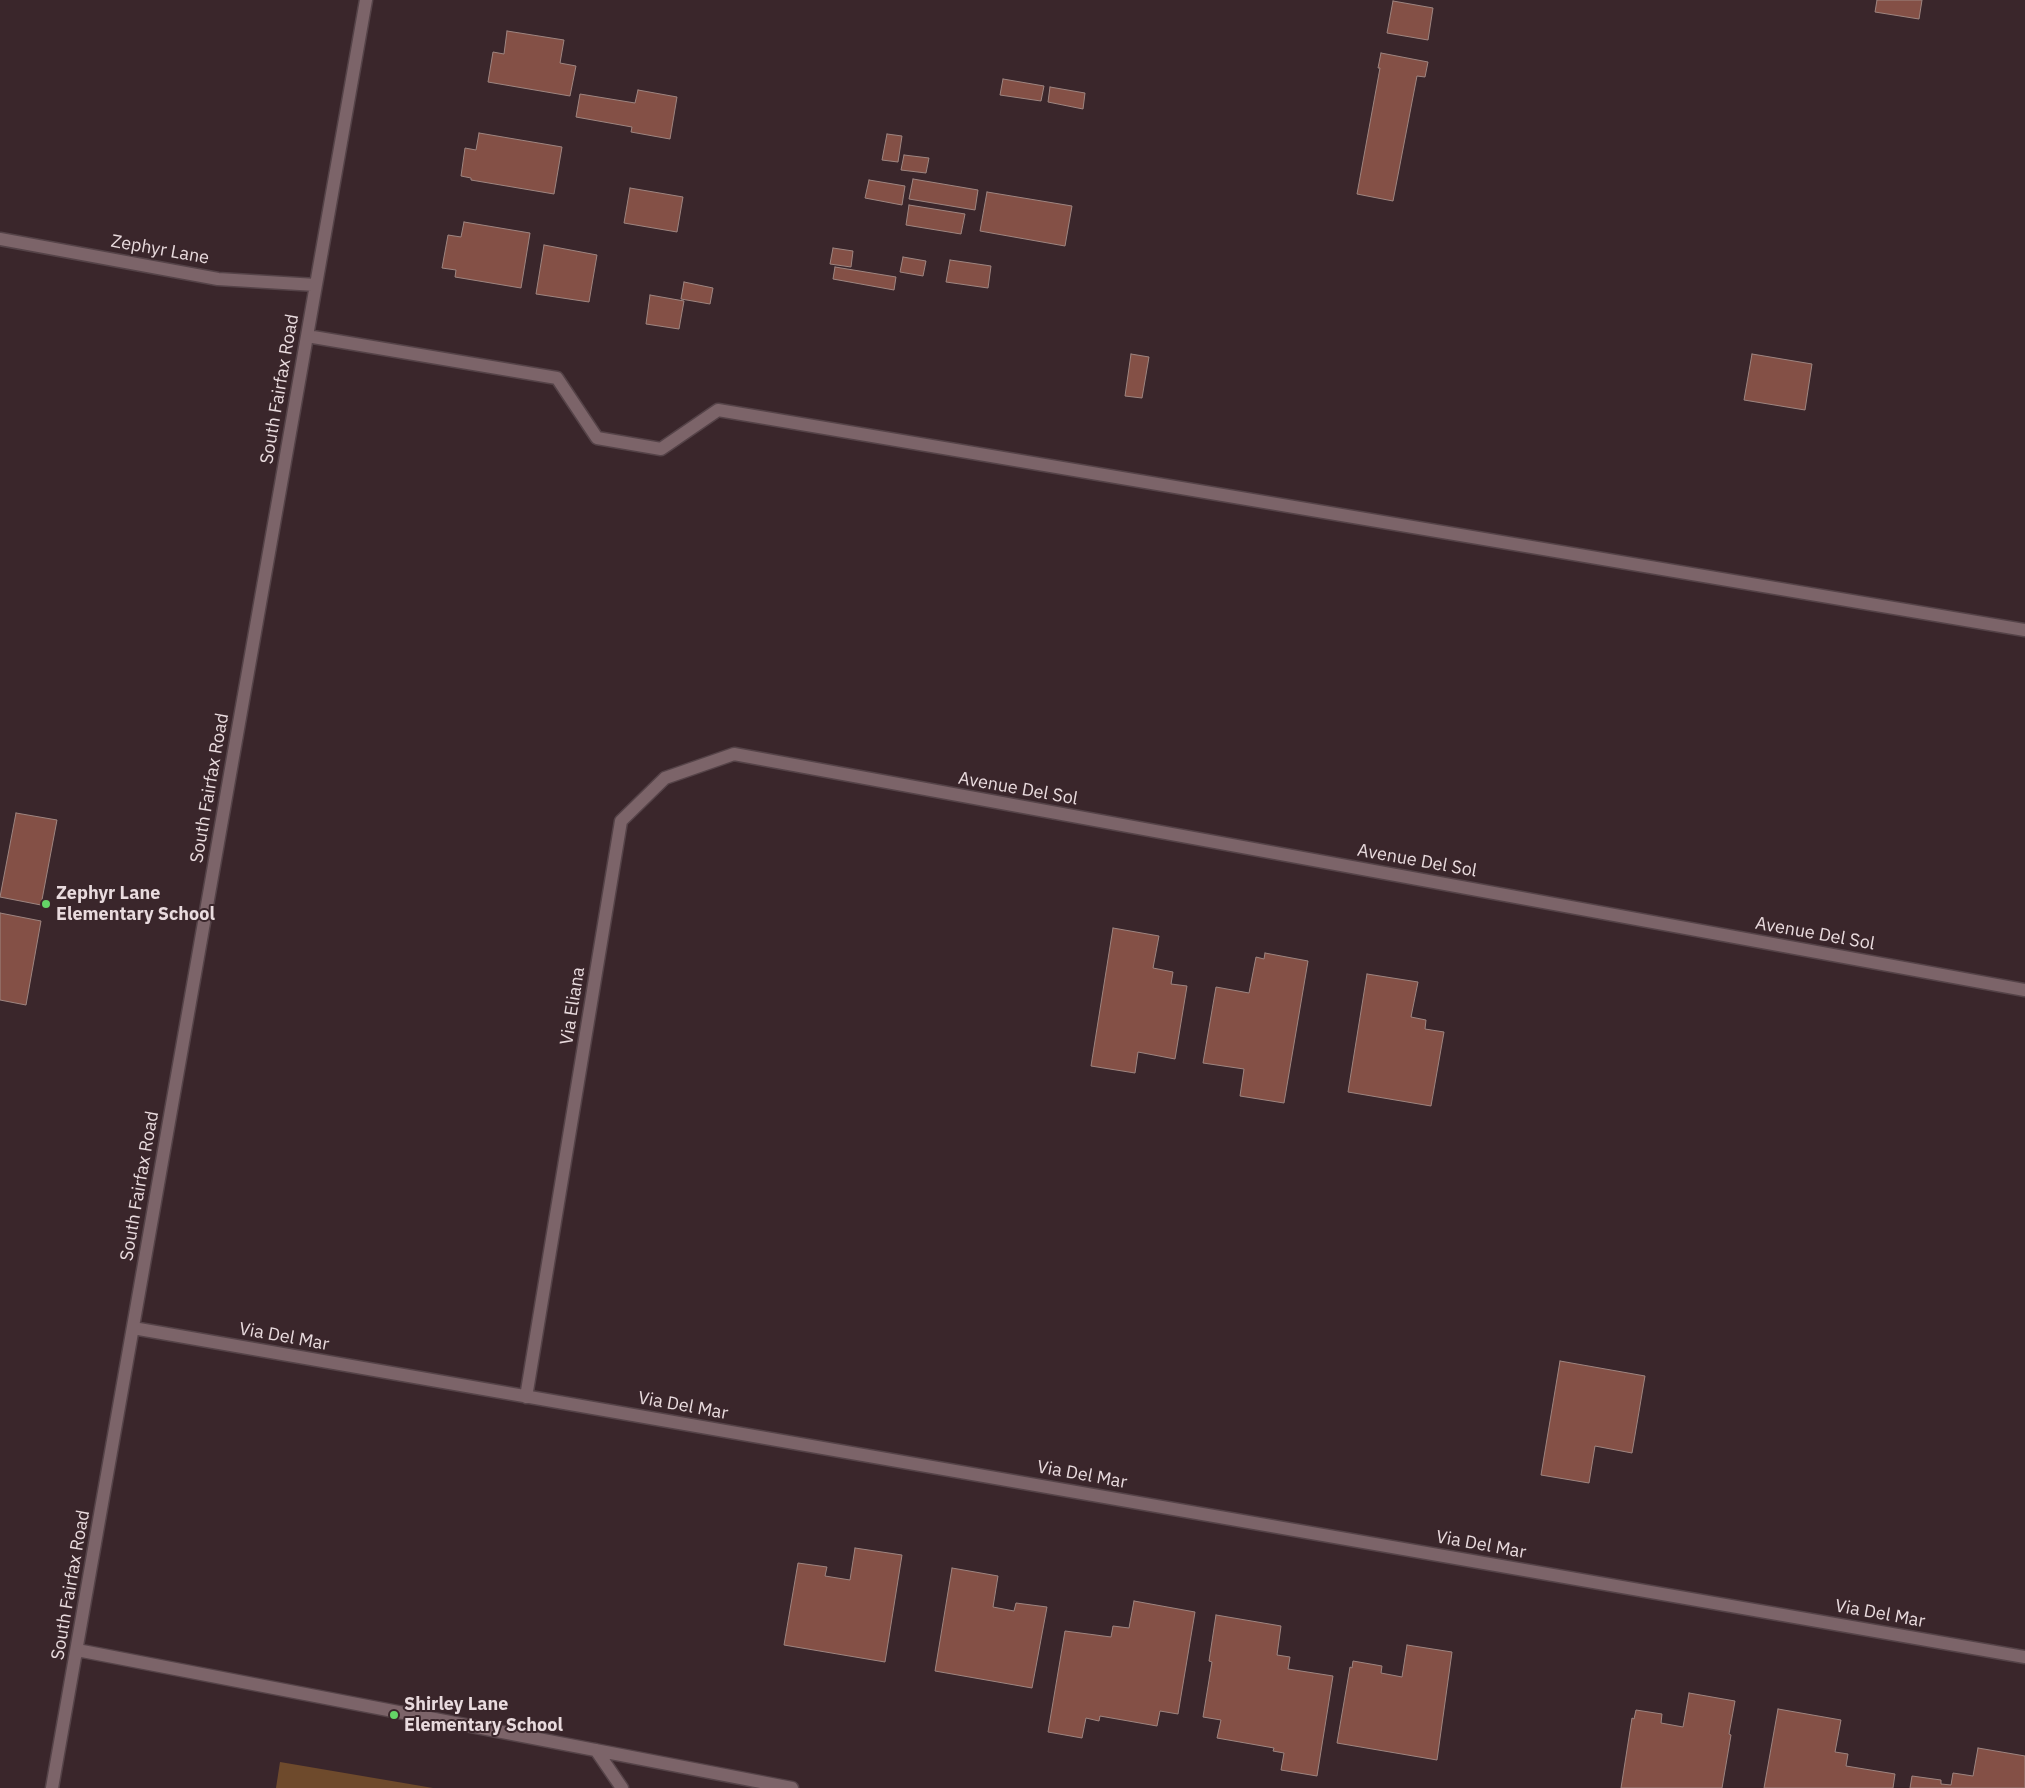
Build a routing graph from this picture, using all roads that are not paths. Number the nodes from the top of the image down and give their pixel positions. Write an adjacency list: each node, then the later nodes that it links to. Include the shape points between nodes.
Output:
1 (366, 0): 3 (street, South Fairfax Road)
2 (0, 239): 3 (street, Zephyr Lane, via 218,279)
3 (316, 284): 4 (street, South Fairfax Road)
4 (306, 336): 5 (street, via 557,378 597,438 661,449 718,410); 8 (street, South Fairfax Road)
5 (2025, 630)
6 (802, 767): 7 (street, Avenue Del Sol); 9 (street, Via Eliana, via 734,754 665,778 621,821)
7 (2025, 990)
8 (133, 1328): 9 (street, Via Del Mar); 10 (street, South Fairfax Road)
9 (526, 1397): 11 (street, Via Del Mar)
10 (76, 1650): 12 (street); 13 (street, South Fairfax Road)
11 (2025, 1657)
12 (596, 1750): 14 (street); 15 (street)
13 (52, 1788)
14 (622, 1788)
15 (792, 1788)

